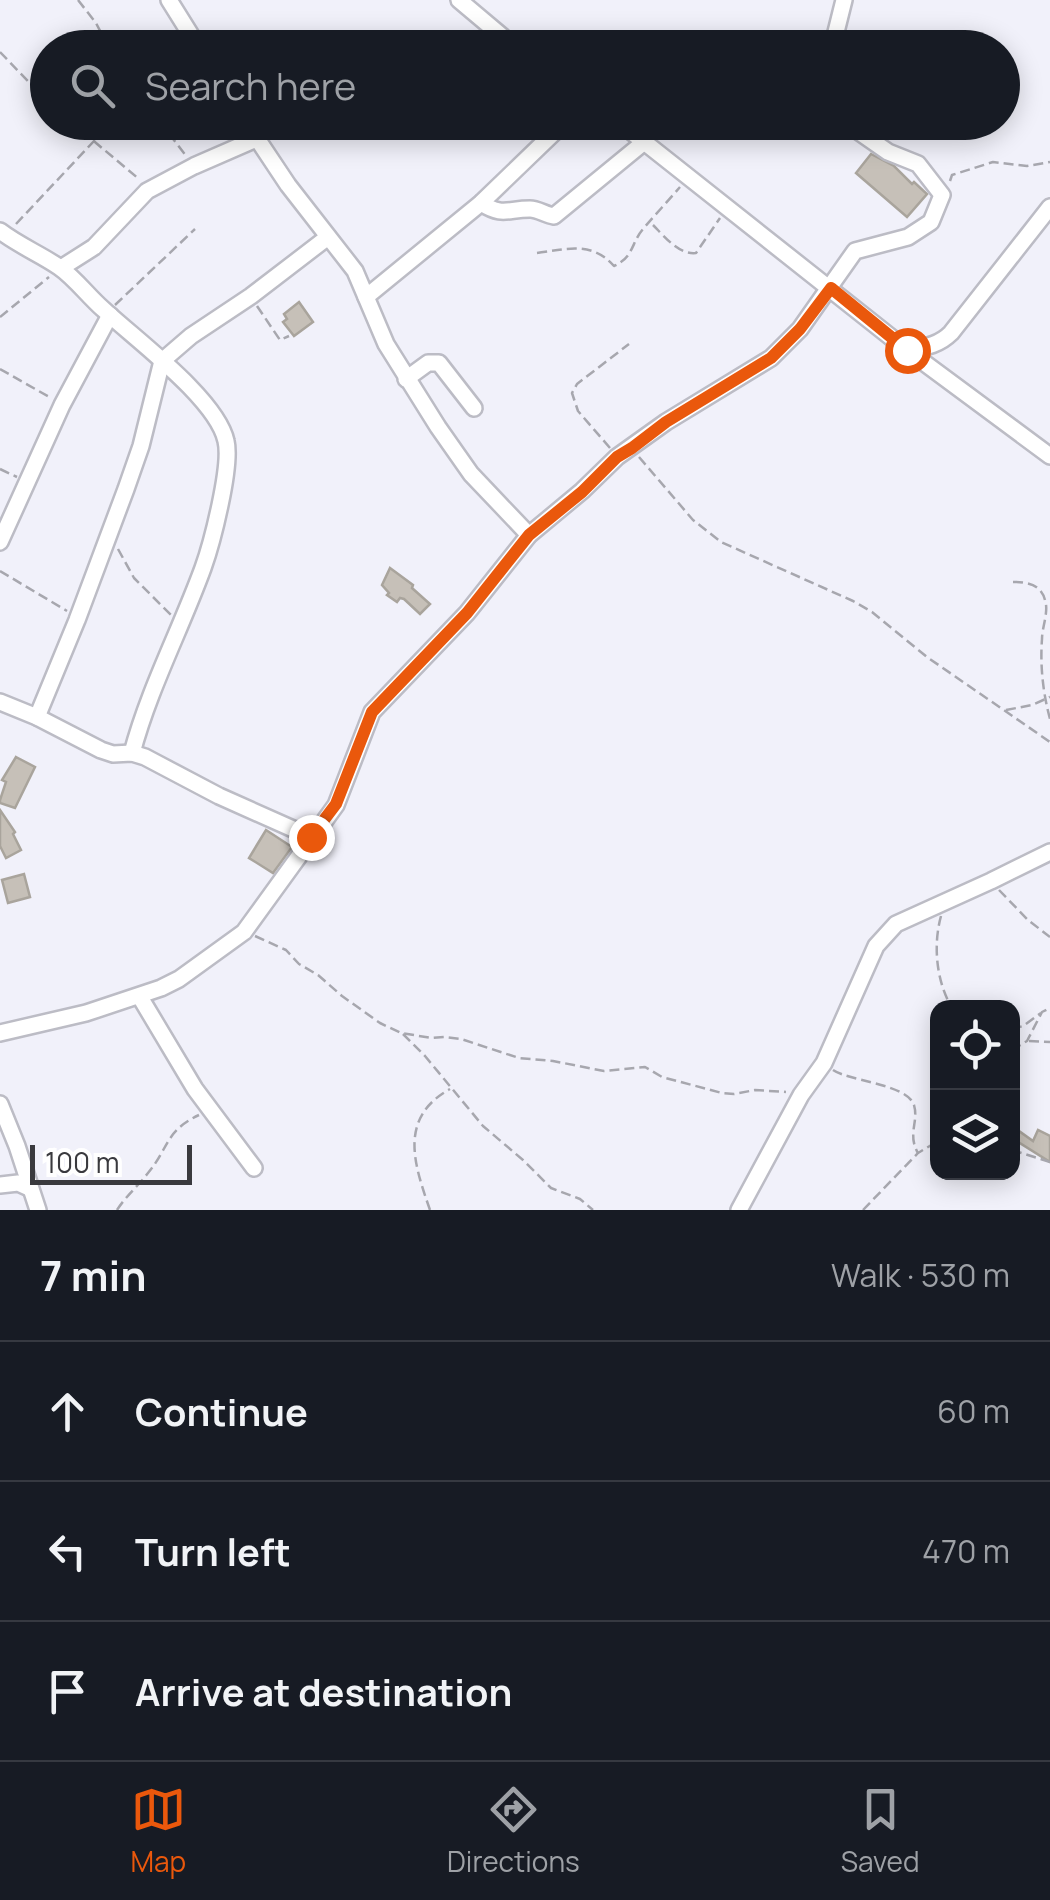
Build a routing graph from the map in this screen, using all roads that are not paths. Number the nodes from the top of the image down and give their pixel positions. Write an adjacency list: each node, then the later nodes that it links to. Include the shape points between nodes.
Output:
1 (169, 0): 4 (street)
2 (458, 0): 5 (street)
3 (844, 0): 6 (street)
4 (188, 30)
5 (494, 30)
6 (836, 30)
7 (254, 140): 17 (street, via 147,191 94,246)
8 (257, 140): 16 (street)
9 (546, 140): 13 (street)
10 (641, 140): 12 (street)
11 (871, 140): 18 (street, via 918,164 942,195 931,222 908,237 855,251)
12 (643, 142): 13 (street, via 554,216 534,208 497,212); 18 (street)
13 (481, 202): 19 (street)
14 (1050, 206): 21 (street)
15 (2, 233): 17 (street)
16 (328, 237): 19 (street); 23 (street)
17 (61, 268): 20 (street)
18 (831, 288): 22 (street); 28 (street, via 771,358 666,422)
19 (366, 297): 25 (street)
20 (108, 314): 23 (street); 29 (street)
21 (942, 342): 22 (street); 24 (street)
22 (907, 350): 24 (street)
23 (162, 361): 31 (street, via 141,446); 32 (street, via 223,429 228,464 205,562)
24 (934, 370): 27 (street)
25 (406, 379): 26 (street, via 438,363); 28 (street, via 471,474)
26 (474, 408)
27 (1050, 456)
28 (529, 535): 33 (street, via 467,613 372,712 336,804)
29 (0, 542)
30 (0, 702): 31 (street)
31 (36, 717): 32 (street, via 101,750)
32 (132, 754): 33 (street)
33 (311, 837): 35 (street, via 244,932)
34 (1050, 852): 43 (street, via 885,934 824,1063)
35 (140, 997): 36 (street); 39 (street)
36 (0, 1033)
37 (0, 1104): 38 (street)
38 (25, 1168): 40 (street); 41 (street)
39 (254, 1168)
40 (4, 1184): 41 (street)
41 (29, 1188): 42 (street)
42 (38, 1210)
43 (739, 1210)

